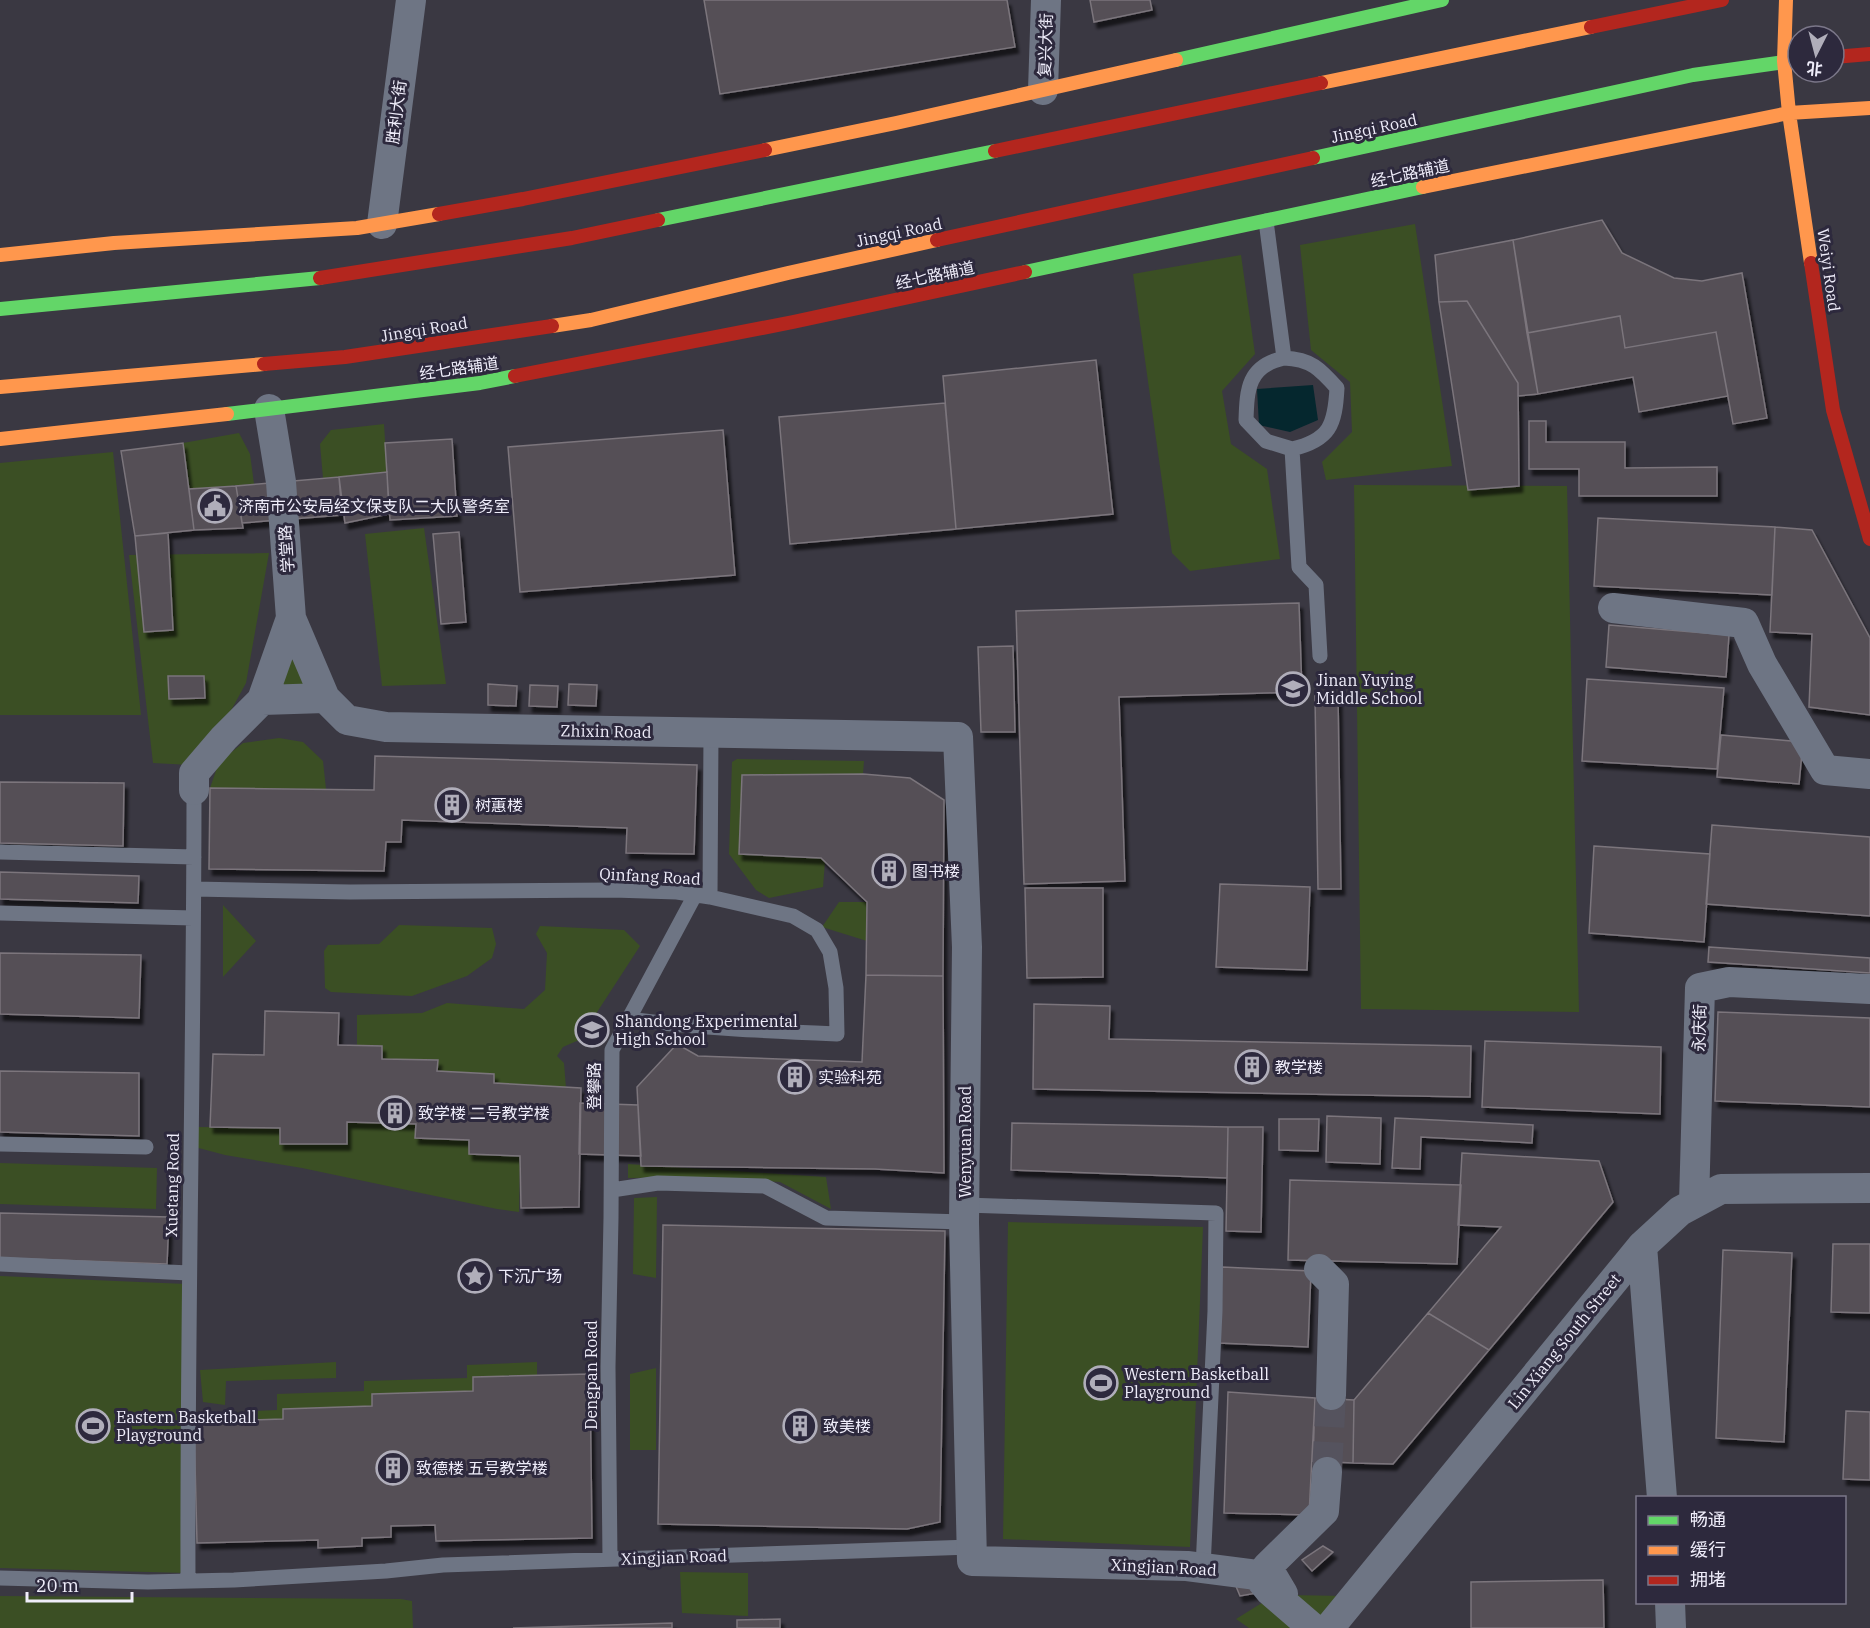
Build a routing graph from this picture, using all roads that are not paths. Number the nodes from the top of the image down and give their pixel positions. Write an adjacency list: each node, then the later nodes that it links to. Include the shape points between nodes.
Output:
1 (411, 0): 15 (street, 胜利大街)
2 (1046, 0): 11 (street, 复兴大街)
3 (1443, 0): 11 (main road)
4 (1722, 0): 17 (main road, via 572,238 332,277)
5 (1786, 0): 6 (main road, Weiyi Road)
6 (1788, 24)
7 (1870, 54): 8 (main road)
8 (1846, 56)
9 (1786, 62): 19 (main road, Jingqi Road, via 1693,75 788,273 591,320 345,357)
10 (1790, 84): 13 (main road, Weiyi Road)
11 (1043, 90): 15 (main road, via 523,199)
12 (1870, 108): 13 (main road, 经七路辅道)
13 (1789, 113): 14 (main road, 经七路辅道); 23 (main road, Weiyi Road, via 1833,410)
14 (1266, 221): 18 (lane); 20 (main road, 经七路辅道, via 793,322 503,378)
15 (382, 224): 16 (main road)
16 (0, 255)
17 (0, 309)
18 (1284, 358): 22 (lane, via 1253,374 1247,393 1246,420 1266,441); 22 (lane, via 1320,368 1337,388 1336,413 1329,428 1310,445)
19 (0, 387)
20 (269, 409): 21 (main road, 经七路辅道); 25 (street, 学堂路, via 281,482)
21 (0, 439)
22 (1292, 449): 26 (lane, via 1299,567 1316,585)
23 (1870, 539)
24 (1613, 608): 31 (street, via 1744,623 1762,664 1825,770)
25 (291, 618): 27 (street, 学堂路); 28 (street, 学堂路)
26 (1320, 656)
27 (325, 698): 28 (street); 29 (street, Zhixin Road, via 347,720 386,727)
28 (262, 700): 32 (street, 学堂路, via 194,773)
29 (711, 733): 30 (street, Zhixin Road); 36 (lane, 登攀路)
30 (958, 737): 46 (street, Wenyuan Road, via 967,947)
31 (1870, 774)
32 (194, 790): 34 (lane, Xuetang Road)
33 (0, 852): 34 (lane)
34 (194, 857): 35 (lane, Xuetang Road)
35 (194, 889): 36 (lane, Qinfang Road, via 613,890); 38 (lane, Xuetang Road)
36 (703, 896): 40 (lane, 登攀路); 40 (lane, Qinfang Road, via 793,916 817,930 830,952 837,1034)
37 (0, 913): 38 (lane)
38 (193, 918): 50 (lane, Xuetang Road)
39 (1870, 988): 45 (street, 永庆街, via 1729,982 1700,988)
40 (628, 1019): 44 (lane, 登攀路, via 612,1050)
41 (0, 1144): 42 (lane)
42 (146, 1147)
43 (1870, 1188): 45 (street, Lin Xiang South Street, via 1721,1189)
44 (612, 1190): 46 (lane, via 658,1183 765,1185 826,1218); 55 (lane, Dengpan Road, via 608,1367)
45 (1694, 1203): 47 (street, Lin Xiang South Street)
46 (964, 1213): 54 (street, Wenyuan Road); 56 (lane, via 1216,1213)
47 (1642, 1246): 53 (street); 62 (street, Lin Xiang South Street)
48 (0, 1264): 50 (lane)
49 (1319, 1269): 51 (street, via 1334,1284)
50 (189, 1273): 58 (lane, Xuetang Road)
51 (1331, 1395)
52 (1327, 1472): 59 (street, via 1324,1511 1267,1567 1285,1598)
53 (1662, 1496)
54 (971, 1547): 55 (lane, Xingjian Road); 56 (street, Xingjian Road, via 972,1561)
55 (610, 1559): 58 (lane, Xingjian Road)
56 (1203, 1568): 59 (street, Xingjian Road, via 1257,1575)
57 (0, 1578): 58 (lane, Xingjian Road)
58 (188, 1581)
59 (1282, 1602): 61 (street, Xingjian Road)
60 (1670, 1604): 63 (street)
61 (1313, 1628)
62 (1329, 1628)
63 (1671, 1628)

